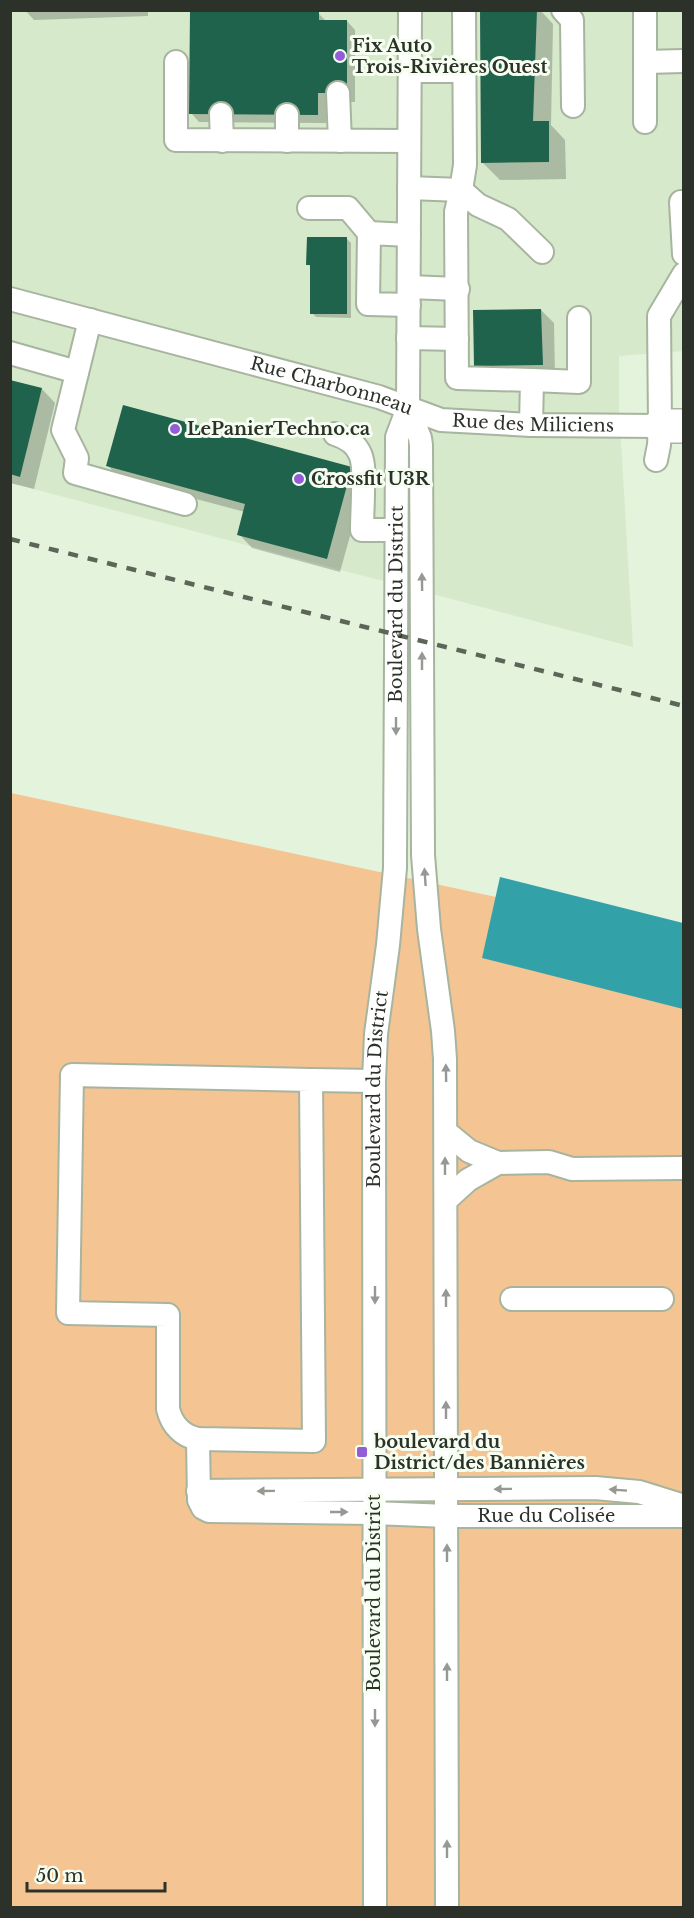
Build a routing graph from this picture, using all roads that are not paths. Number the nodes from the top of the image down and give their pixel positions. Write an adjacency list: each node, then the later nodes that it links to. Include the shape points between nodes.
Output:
1 (410, 10): 8 (street, Rue Charbonneau)
2 (464, 10): 9 (street)
3 (563, 10): 11 (street, via 572,20)
4 (645, 10): 7 (street)
5 (684, 61): 7 (street)
6 (176, 62): 15 (street, via 176,140)
7 (645, 62): 14 (street)
8 (409, 71): 9 (street); 18 (street, Rue Charbonneau)
9 (465, 71): 20 (street, via 465,165)
10 (338, 93): 17 (street)
11 (573, 106)
12 (221, 114): 15 (street)
13 (287, 115): 16 (street)
14 (645, 122)
15 (222, 141): 16 (street)
16 (288, 141): 17 (street)
17 (340, 141): 18 (street)
18 (409, 141): 19 (street, Rue Charbonneau)
19 (409, 188): 20 (street); 23 (street, Rue Charbonneau)
20 (461, 190): 25 (street, via 478,205 508,219); 28 (street, via 456,212)
21 (681, 202): 26 (street)
22 (309, 208): 24 (street, via 348,208)
23 (409, 235): 24 (street); 29 (street, Rue Charbonneau)
24 (360, 245): 29 (street, via 358,283 368,304)
25 (542, 252)
26 (684, 254)
27 (684, 274): 40 (street, via 659,316)
28 (458, 289): 29 (street); 34 (street)
29 (409, 296): 33 (street, Rue Charbonneau)
30 (10, 299): 32 (street, Rue Charbonneau)
31 (579, 318): 37 (street, via 579,382)
32 (90, 320): 36 (street); 38 (street, Rue Charbonneau, via 380,397)
33 (408, 338): 34 (street); 38 (street, Rue Charbonneau)
34 (457, 339): 37 (street, via 457,378)
35 (10, 353): 36 (street)
36 (77, 372): 43 (street, via 63,429 77,458 75,473)
37 (532, 380): 39 (street)
38 (408, 408): 39 (street, Rue des Miliciens, via 441,420); 44 (street, Boulevard du District, via 397,437); 47 (street, Boulevard du District, one-way to 38, via 444,1041 423,855 421,445)
39 (531, 424): 40 (street, Rue des Miliciens)
40 (672, 426): 42 (street)
41 (335, 434): 44 (street, via 352,442 363,463 362,530)
42 (656, 460)
43 (185, 504)
44 (396, 530): 46 (street, Boulevard du District, one-way to 46, via 395,868)
45 (311, 1080): 46 (street); 53 (street, via 314,1441); 53 (street, via 72,1075 68,1313 168,1315 168,1409 181,1432)
46 (374, 1081): 55 (street, Boulevard du District, one-way to 55)
47 (446, 1132): 48 (street, via 469,1151); 50 (street, Boulevard du District, one-way to 47)
48 (498, 1163): 49 (street, via 549,1162 572,1169); 50 (street, via 468,1180)
49 (684, 1168)
50 (446, 1200): 54 (street, Boulevard du District, one-way to 50)
51 (512, 1299): 52 (street)
52 (662, 1299)
53 (198, 1439): 55 (street, via 199,1503 208,1511 225,1502)
54 (447, 1489): 55 (street, Rue du Colisée, via 413,1490); 56 (street, Rue du Colisée, one-way to 54, via 646,1493 618,1489); 57 (street, Boulevard du District)
55 (374, 1502): 57 (street, Rue du Colisée, via 410,1515); 59 (street, Boulevard du District, one-way to 59)
56 (684, 1506)
57 (447, 1516): 58 (street, Rue du Colisée); 60 (street, Boulevard du District, one-way to 57)
58 (684, 1516)
59 (375, 1908)
60 (447, 1908)

